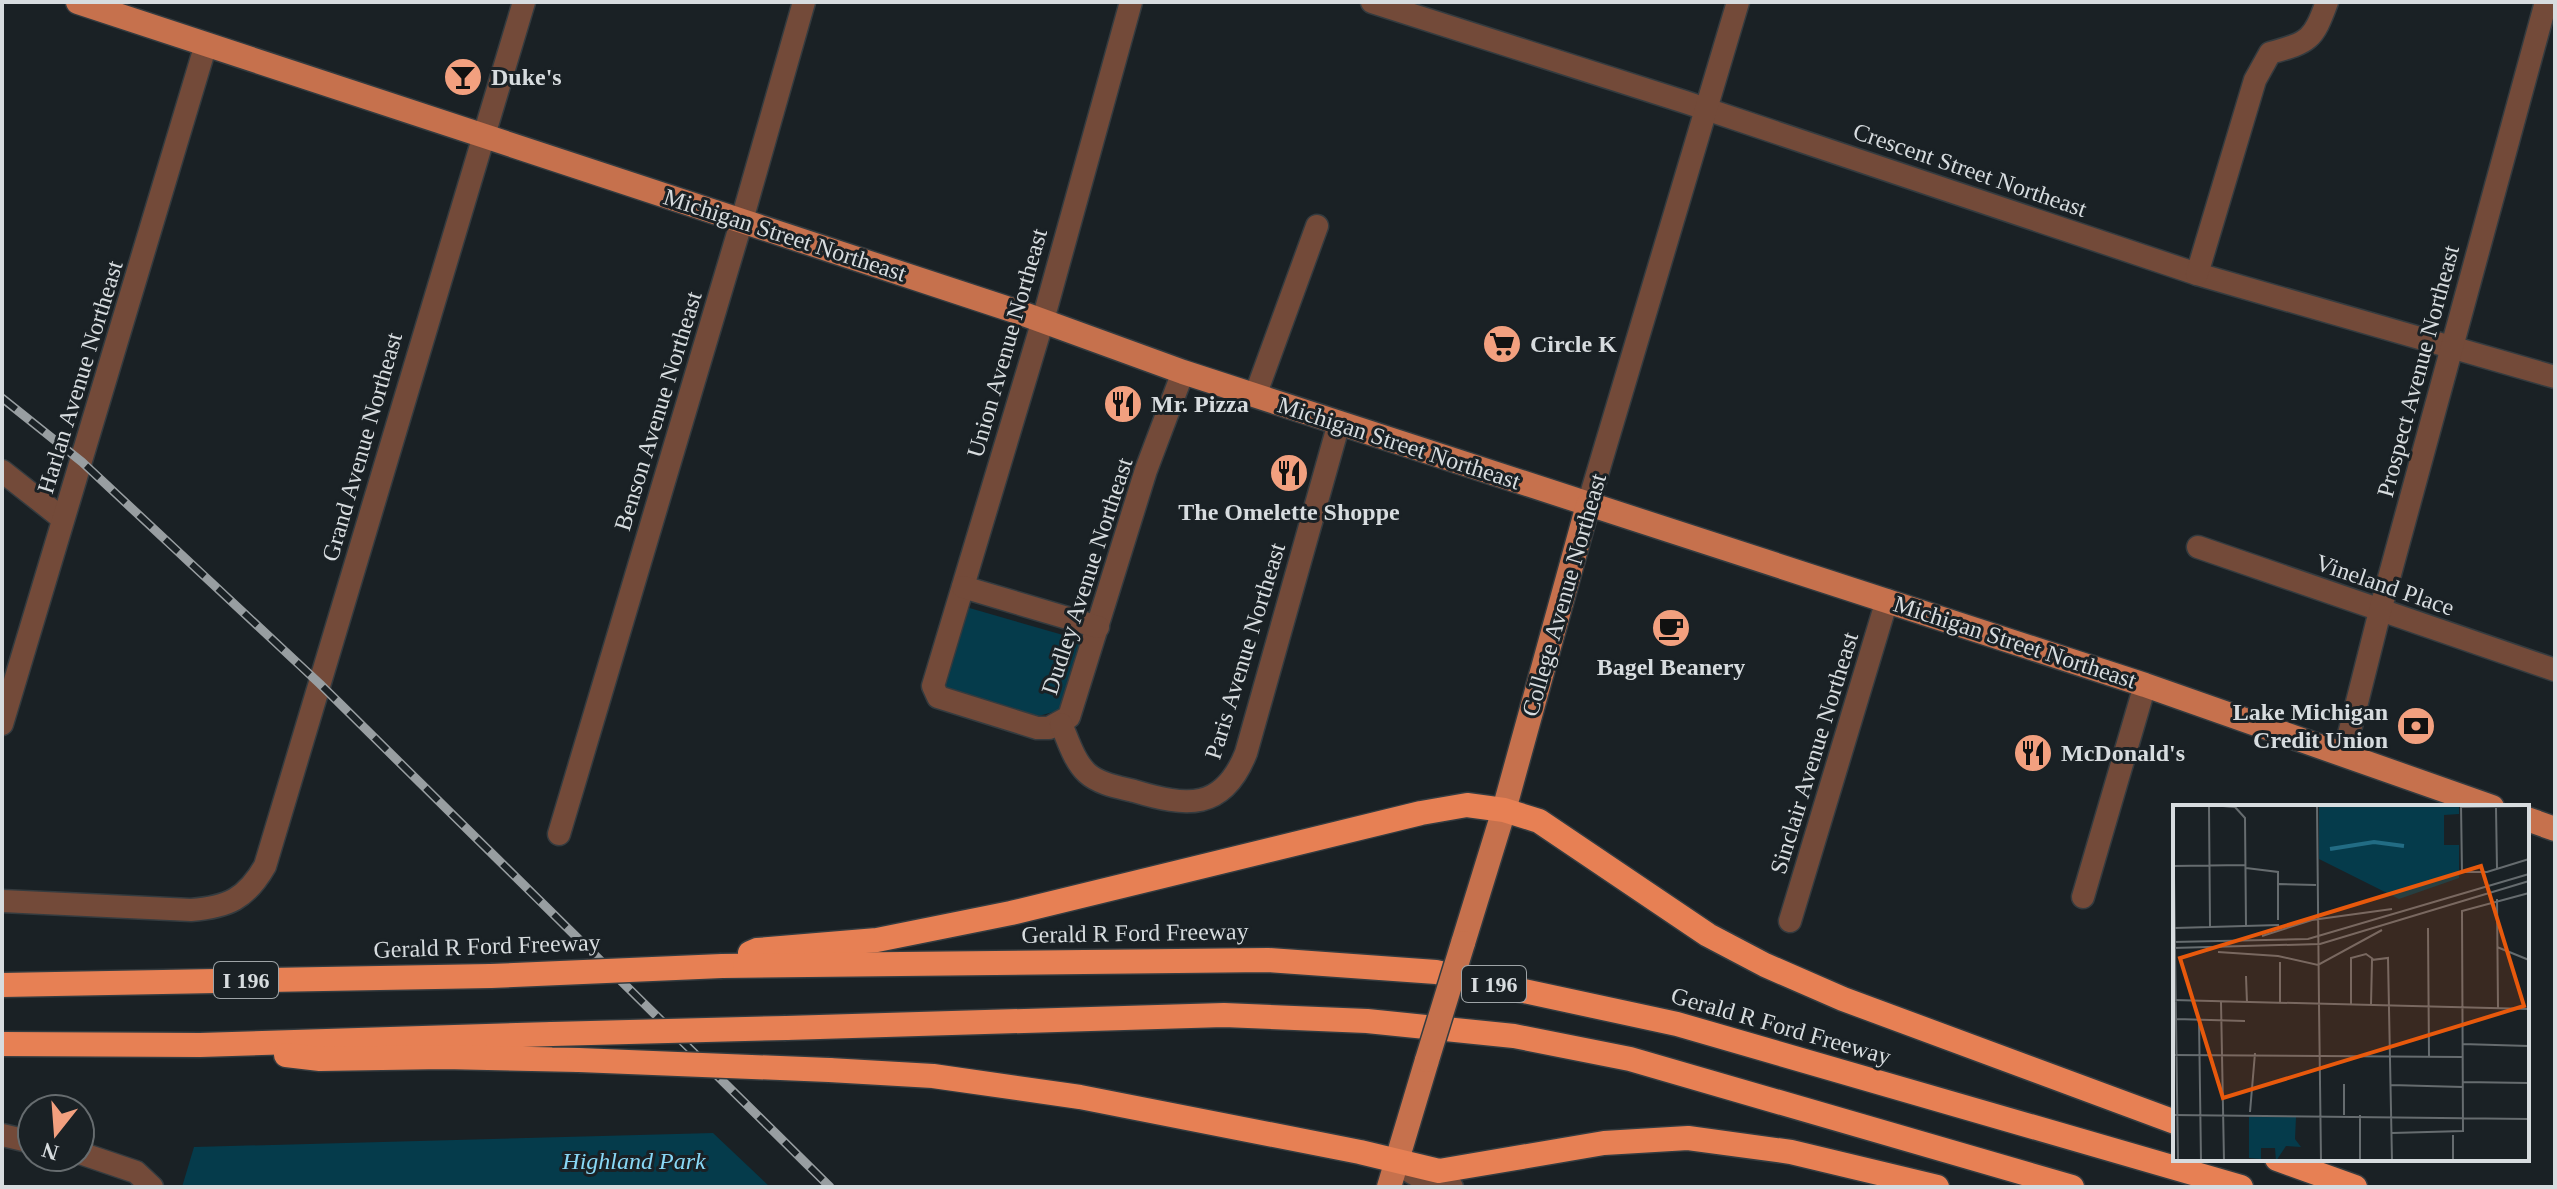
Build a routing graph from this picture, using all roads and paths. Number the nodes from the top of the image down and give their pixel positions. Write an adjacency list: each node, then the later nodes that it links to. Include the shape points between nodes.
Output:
1 (78, 2): 9 (main road, Michigan Street Northeast)
2 (524, 2): 11 (street, Grand Avenue Northeast)
3 (804, 2): 12 (street, Benson Avenue Northeast)
4 (1131, 2): 15 (street, Union Avenue Northeast)
5 (1372, 2): 10 (street, Crescent Street Northeast)
6 (1738, 2): 10 (street, College Avenue Northeast)
7 (2327, 2): 14 (street, via 2315,33 2298,45 2270,53 2255,80)
8 (2546, 2): 16 (street, Prospect Avenue Northeast)
9 (206, 44): 11 (main road, Michigan Street Northeast); 23 (street, Harlan Avenue Northeast)
10 (1706, 109): 14 (street, Crescent Street Northeast); 22 (street, College Avenue Northeast)
11 (482, 136): 12 (main road, Michigan Street Northeast); 41 (street, Grand Avenue Northeast, via 265,866 238,899 212,909)
12 (742, 220): 15 (main road, Michigan Street Northeast); 39 (street, Benson Avenue Northeast)
13 (1317, 226): 19 (street)
14 (2197, 274): 16 (street, Crescent Street Northeast)
15 (1043, 320): 17 (main road, Michigan Street Northeast); 25 (street, Union Avenue Northeast)
16 (2451, 347): 18 (street, Crescent Street Northeast); 27 (street, Prospect Avenue Northeast)
17 (1183, 372): 19 (main road, Michigan Street Northeast); 28 (street, Dudley Avenue Northeast, via 1146,470)
18 (2555, 377)
19 (1255, 396): 20 (main road, Michigan Street Northeast)
20 (1339, 423): 22 (main road, Michigan Street Northeast); 32 (street, Paris Avenue Northeast, via 1246,753 1226,789 1210,798 1161,800 1099,781 1086,772)
21 (2, 471): 23 (street)
22 (1588, 505): 26 (main road, Michigan Street Northeast); 36 (main road, College Avenue Northeast)
23 (63, 519): 31 (street, Harlan Avenue Northeast)
24 (2198, 547): 27 (street, Vineland Place)
25 (963, 587): 28 (street); 33 (street, Union Avenue Northeast, via 933,686 938,697)
26 (1887, 600): 30 (main road, Michigan Street Northeast); 42 (street, Sinclair Avenue Northeast)
27 (2380, 611): 29 (street, Vineland Place); 34 (street, Prospect Avenue Northeast)
28 (1098, 627): 32 (street, Dudley Avenue Northeast, via 1069,717)
29 (2555, 670)
30 (2145, 685): 34 (main road, Michigan Street Northeast); 40 (street)
31 (2, 724)
32 (1061, 724): 33 (street, Dudley Avenue Northeast)
33 (1037, 728)
34 (2344, 754): 35 (main road, Michigan Street Northeast)
35 (2486, 805)
36 (1504, 810): 43 (highway, via 1467,805 1421,813 1011,913 877,940 757,950); 47 (highway, via 1539,821 1708,935 1775,970); 50 (main road, College Avenue Northeast, bridge)
37 (2529, 820): 38 (main road)
38 (2555, 829)
39 (559, 834)
40 (2083, 897)
41 (2, 901)
42 (1790, 921)
43 (722, 966): 44 (highway, Gerald R Ford Freeway / I 196, bridge); 56 (highway, Gerald R Ford Freeway / I 196, via 1268,960 1436,972 1677,1024)
44 (2, 985)
45 (2, 1044): 46 (highway, I 196)
46 (200, 1045): 50 (highway, bridge, via 320,1059 579,1060 933,1076 1080,1097); 55 (highway, I 196, bridge, via 1224,1015 1367,1021 1514,1036 1630,1059)
47 (2173, 1121)
48 (96, 1158): 51 (street, via 136,1172)
49 (2283, 1161): 57 (highway)
50 (1397, 1162): 52 (main road, College Avenue Northeast); 53 (street, via 1419,1178); 54 (highway, via 1439,1171 1604,1143 1688,1138 1791,1152)
51 (152, 1187)
52 (1389, 1187)
53 (1452, 1187)
54 (1937, 1187)
55 (2072, 1187)
56 (2241, 1187)
57 (2355, 1187)

